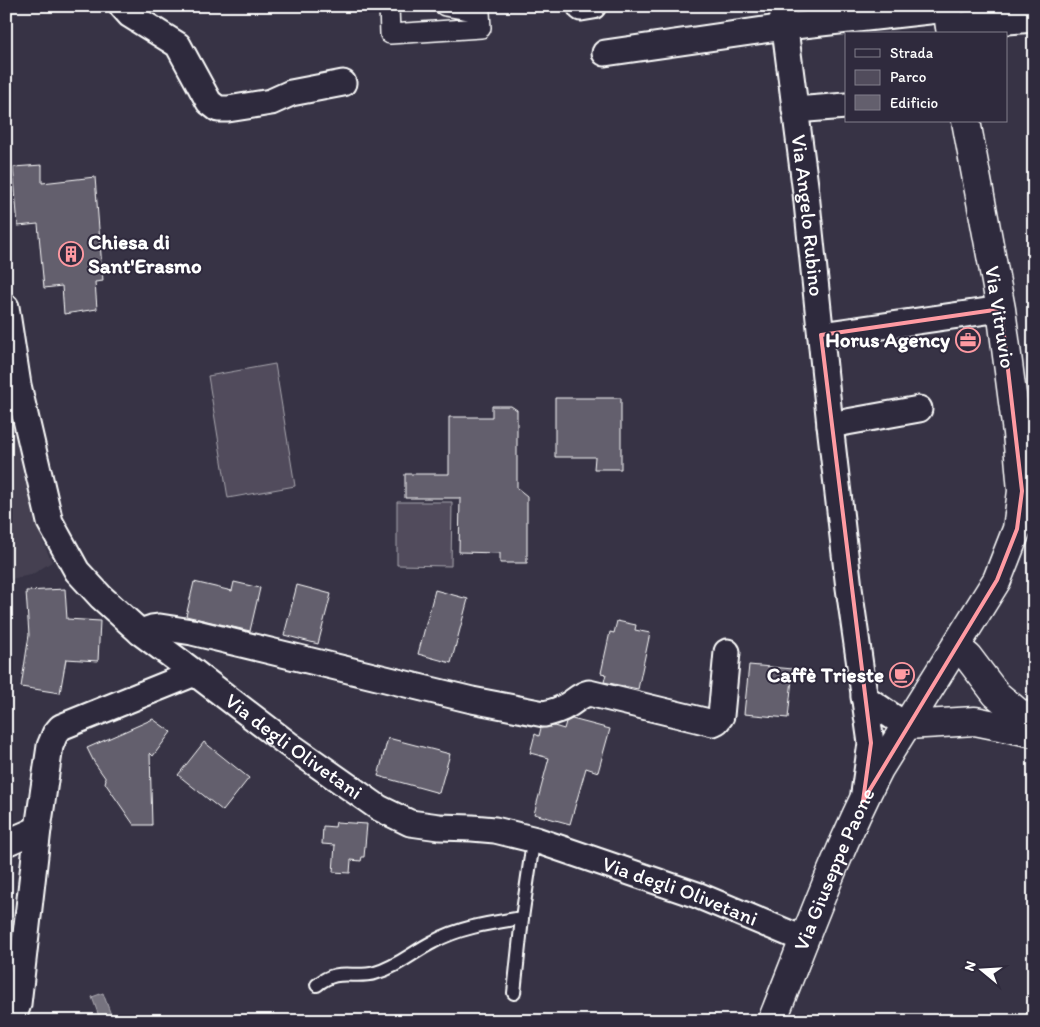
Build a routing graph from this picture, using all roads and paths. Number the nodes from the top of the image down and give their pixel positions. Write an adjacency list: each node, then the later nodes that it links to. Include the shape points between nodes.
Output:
1 (122, 6): 11 (street, via 130,15 178,45 209,102 218,109 271,102 291,92)
2 (389, 6): 3 (street, via 390,34 481,28 480,12)
3 (445, 6)
4 (580, 6): 5 (street)
5 (593, 6)
6 (783, 16): 9 (street); 10 (street); 13 (street, Via Angelo Rubino)
7 (949, 19): 8 (street); 9 (street)
8 (1034, 19)
9 (865, 26)
10 (605, 53)
11 (343, 83)
12 (845, 106): 13 (street)
13 (796, 110): 17 (street, Via Angelo Rubino)
14 (966, 122): 16 (street, Via Vitruvio)
15 (6, 307): 20 (street, Via degli Olivetani, via 18,385 50,522 77,571)
16 (1001, 309): 17 (street); 21 (street, Via Vitruvio, via 1018,443 1022,491 1019,520 997,580)
17 (821, 335): 19 (street, Via Angelo Rubino)
18 (919, 409): 19 (street)
19 (830, 425): 24 (street, Via Angelo Rubino)
20 (140, 632): 22 (street, via 160,627 192,632 472,700 544,714 566,707 589,693 713,723 721,716); 23 (street, Via degli Olivetani)
21 (956, 647): 25 (street, Via Vitruvio); 26 (street, via 968,657 996,694)
22 (727, 652)
23 (195, 672): 29 (street, via 62,728 55,734 50,746); 30 (street, Via degli Olivetani, via 288,744 379,808 410,823 494,830)
24 (864, 697): 25 (street); 28 (street, Via Angelo Rubino, via 871,743)
25 (907, 725): 27 (street, via 975,721); 28 (street, Via Giuseppe Paone)
26 (1034, 726)
27 (1034, 733)
28 (863, 801): 33 (street, Via Giuseppe Paone)
29 (38, 829): 31 (street); 36 (street, via 18,1004)
30 (536, 840): 32 (lane); 33 (street, Via degli Olivetani, via 697,895)
31 (6, 843)
32 (522, 918): 34 (lane, via 465,929 433,941 390,968 373,973 334,975); 35 (lane)
33 (805, 940): 37 (street, Via Giuseppe Paone)
34 (317, 985)
35 (514, 993)
36 (12, 1021)
37 (772, 1021)

